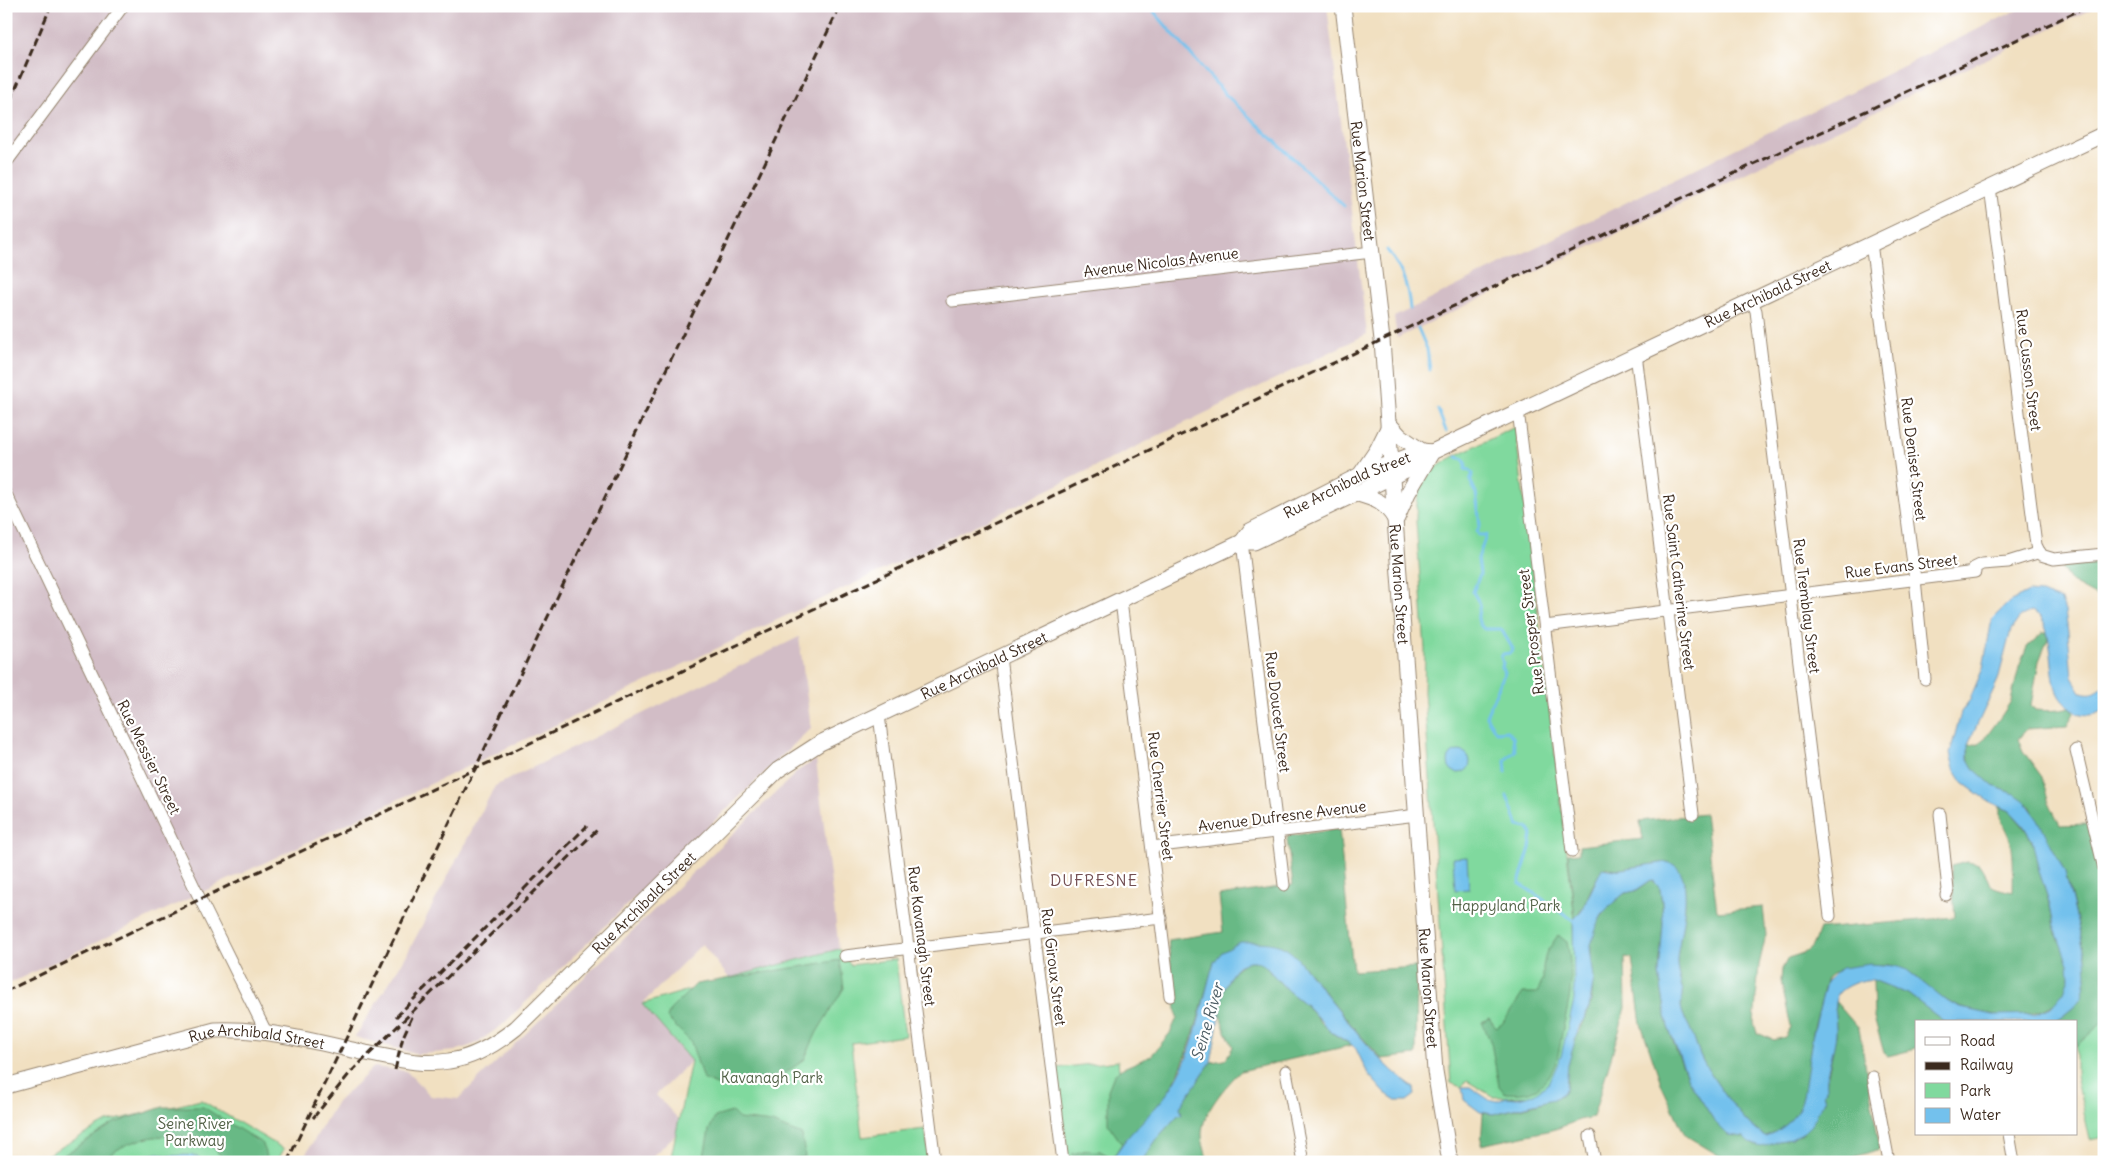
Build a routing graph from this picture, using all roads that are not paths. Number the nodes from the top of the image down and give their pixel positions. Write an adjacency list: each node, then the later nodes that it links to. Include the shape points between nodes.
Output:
1 (123, 6): 4 (street)
2 (1343, 6): 7 (main road, Rue Marion Street)
3 (2104, 134): 5 (main road, Rue Archibald Street)
4 (6, 164)
5 (1990, 187): 6 (main road, Rue Archibald Street); 20 (street, Rue Cusson Street, via 2036,545)
6 (1871, 243): 8 (main road, Rue Archibald Street); 22 (street, Rue Deniset Street)
7 (1372, 252): 9 (street, Avenue Nicolas Avenue); 12 (main road, Rue Marion Street)
8 (1752, 300): 10 (main road, Rue Archibald Street); 23 (street, Rue Tremblay Street, via 1756,311)
9 (952, 301)
10 (1636, 354): 11 (main road, Rue Archibald Street); 25 (street, Rue Saint Catherine Street)
11 (1518, 410): 13 (main road, Rue Archibald Street); 26 (street, Rue Prosper Street)
12 (1390, 425): 13 (main road, via 1400,436); 14 (main road, Rue Marion Street); 15 (main road)
13 (1430, 453): 14 (main road, Rue Archibald Street); 18 (main road)
14 (1393, 469): 15 (main road, Rue Archibald Street); 16 (main road, Rue Archibald Street); 18 (main road, Rue Marion Street)
15 (1360, 475): 19 (main road, Rue Archibald Street, via 1250,532)
16 (1355, 492): 18 (main road, via 1387,506); 19 (main road, Rue Archibald Street, via 1254,542)
17 (6, 494): 46 (street, Rue Messier Street)
18 (1396, 520): 33 (main road, Rue Marion Street)
19 (1242, 542): 24 (main road, Rue Archibald Street); 34 (street, Rue Doucet Street)
20 (2041, 554): 21 (street, Rue Evans Street, via 2054,559); 22 (street, Rue Evans Street, via 1982,564 1974,568 1975,572)
21 (2104, 554)
22 (1915, 579): 23 (street, Rue Evans Street); 28 (street, Rue Deniset Street)
23 (1790, 596): 25 (street, Rue Evans Street); 40 (street, Rue Tremblay Street)
24 (1121, 601): 27 (main road, Rue Archibald Street); 35 (street, Rue Cherrier Street)
25 (1667, 610): 26 (street, Rue Evans Street); 31 (street, Rue Saint Catherine Street)
26 (1545, 626): 36 (street, Rue Prosper Street)
27 (1000, 657): 29 (main road, Rue Archibald Street); 42 (street, Rue Giroux Street)
28 (1925, 679)
29 (879, 715): 43 (street, Rue Kavanagh Street); 46 (main road, Rue Archibald Street, via 820,743 778,770 516,1028 490,1046 451,1061 421,1062)
30 (2076, 750): 37 (street)
31 (1693, 814)
32 (1940, 814): 39 (street)
33 (1417, 815): 34 (street, Avenue Dufresne Avenue); 55 (main road, Rue Marion Street, via 1435,1071)
34 (1278, 831): 35 (street, Avenue Dufresne Avenue); 38 (street, Rue Doucet Street)
35 (1152, 847): 41 (street, Rue Cherrier Street)
36 (1572, 851)
37 (2104, 869)
38 (1284, 885)
39 (1946, 895)
40 (1830, 916)
41 (1161, 918): 42 (street); 45 (street, Rue Cherrier Street)
42 (1034, 934): 43 (street); 53 (street, Rue Giroux Street)
43 (908, 948): 44 (street); 52 (street, Rue Kavanagh Street)
44 (845, 956)
45 (1170, 996)
46 (266, 1032): 49 (main road, Rue Archibald Street, via 216,1030)
47 (1286, 1072): 54 (street)
48 (1873, 1077): 57 (street)
49 (6, 1086)
50 (1590, 1136): 56 (street)
51 (2009, 1136): 58 (street)
52 (935, 1162)
53 (1063, 1162)
54 (1303, 1162)
55 (1450, 1162)
56 (1595, 1162)
57 (1889, 1162)
58 (2014, 1162)

